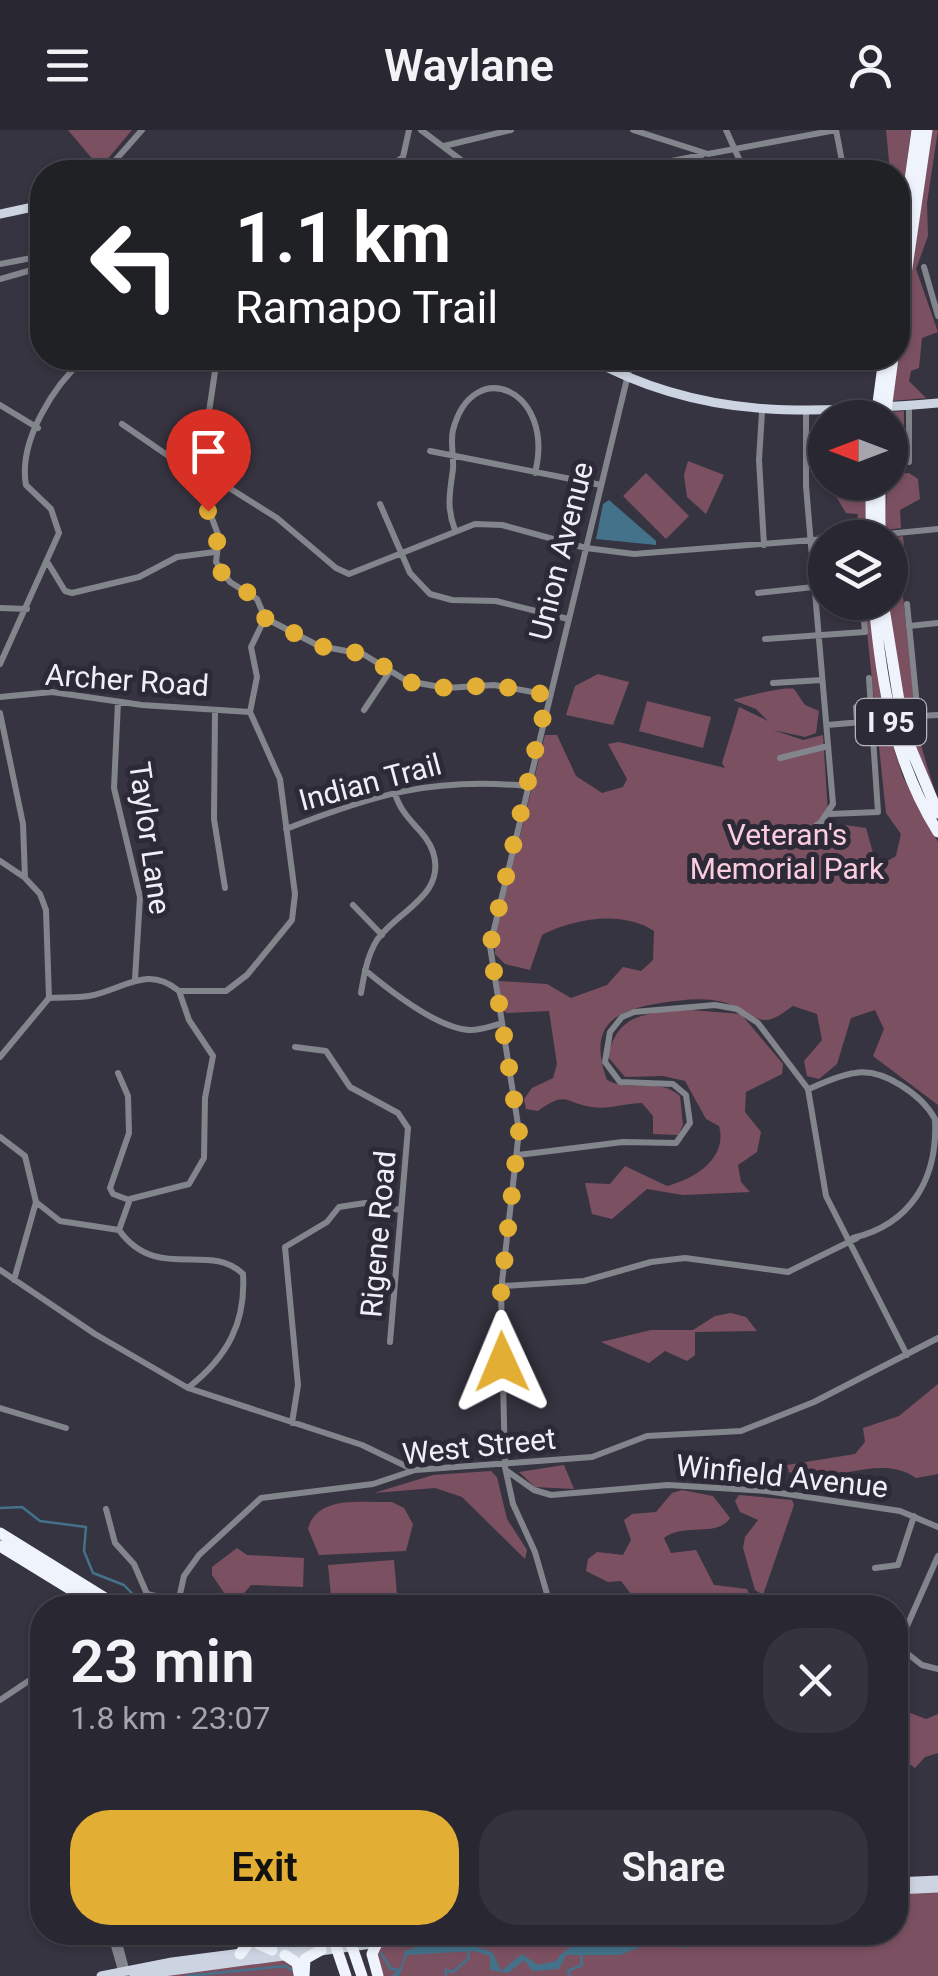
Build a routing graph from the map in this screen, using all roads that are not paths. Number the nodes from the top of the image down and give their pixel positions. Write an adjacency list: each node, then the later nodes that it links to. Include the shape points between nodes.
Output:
1 (142, 130): 16 (street)
2 (409, 130): 17 (street)
3 (421, 130): 13 (street)
4 (510, 130): 12 (street)
5 (633, 130): 15 (street)
6 (726, 130): 14 (street)
7 (782, 130): 11 (street)
8 (836, 130): 11 (street); 22 (street)
9 (917, 130): 23 (highway)
10 (926, 130): 26 (highway)
11 (784, 140): 14 (street)
12 (464, 141): 13 (street); 19 (street)
13 (442, 146): 18 (street)
14 (733, 152): 15 (street); 21 (street)
15 (708, 154): 20 (street)
16 (116, 160)
17 (398, 160)
18 (461, 160)
19 (462, 160)
20 (677, 160)
21 (738, 160)
22 (842, 160)
23 (910, 180)
24 (30, 208): 25 (main road)
25 (0, 214)
26 (910, 243)
27 (30, 258): 28 (street)
28 (0, 264)
29 (924, 266): 32 (street)
30 (30, 271): 31 (street)
31 (0, 279)
32 (938, 316)
33 (73, 370): 48 (street, via 57,386)
34 (215, 370): 53 (street)
35 (615, 370): 39 (main road)
36 (629, 370): 39 (street, Union Avenue)
37 (882, 370): 40 (highway)
38 (891, 370): 41 (highway)
39 (628, 376): 46 (main road); 55 (street, Union Avenue)
40 (878, 400)
41 (887, 400)
42 (938, 403): 44 (main road)
43 (0, 405): 48 (street)
44 (908, 406)
45 (806, 410): 46 (main road); 57 (street)
46 (762, 412): 62 (street)
47 (122, 424): 53 (street, via 170,458)
48 (38, 428): 66 (street, via 24,479 56,521 59,534)
49 (908, 443): 52 (street)
50 (430, 451): 51 (street)
51 (453, 458): 54 (street); 54 (street, via 460,412 478,394 500,389 532,410 541,441); 59 (street, via 448,501)
52 (909, 462)
53 (206, 471): 64 (street); 65 (street, via 342,572 361,572)
54 (535, 474): 55 (street)
55 (601, 485): 63 (street, Union Avenue)
56 (380, 504): 65 (street)
57 (810, 520)
58 (938, 529): 60 (street)
59 (455, 530): 63 (street, via 502,526); 65 (street)
60 (908, 533)
61 (808, 540): 62 (street)
62 (764, 544): 63 (street, via 634,554)
63 (586, 548): 72 (street, Union Avenue)
64 (215, 552): 66 (street, via 177,557 139,576 72,593); 71 (street, via 221,572 256,599)
65 (402, 554): 72 (street, via 414,579 436,596 496,601)
66 (48, 562): 70 (street)
67 (808, 589): 68 (street)
68 (758, 593)
69 (0, 608): 70 (street)
70 (26, 610): 82 (street)
71 (265, 618): 83 (street, via 319,646 364,654); 94 (street, via 251,646 256,677)
72 (568, 619): 87 (street, Union Avenue)
73 (817, 620): 80 (street)
74 (864, 620): 80 (street, via 865,632)
75 (877, 620): 106 (highway, I 95, via 894,731)
76 (886, 620): 103 (highway, I 95, via 904,732)
77 (907, 620): 79 (street)
78 (938, 624): 79 (street)
79 (907, 626): 95 (street, via 918,716)
80 (818, 635): 81 (street); 85 (street)
81 (765, 639)
82 (0, 664)
83 (390, 670): 87 (street, via 438,688 494,685); 92 (street)
84 (869, 678): 96 (street)
85 (822, 680): 86 (street); 98 (street)
86 (772, 683)
87 (548, 695): 101 (street, Union Avenue)
88 (0, 697): 89 (street, Archer Road, via 52,692)
89 (118, 702): 91 (street, Archer Road); 114 (street, Taylor Lane, via 114,788 140,897)
90 (856, 707): 97 (street)
91 (214, 710): 94 (street, Archer Road); 110 (street, via 214,818)
92 (364, 710)
93 (0, 712): 109 (street, via 23,824)
94 (250, 712): 105 (street, via 280,779)
95 (938, 715)
96 (873, 721): 97 (street); 104 (street, via 879,804 872,814)
97 (857, 722): 98 (street)
98 (827, 725): 99 (street)
99 (828, 746): 100 (street); 104 (street)
100 (780, 758)
101 (526, 786): 102 (street, Indian Trail, via 463,780); 118 (street, Union Avenue, via 490,946)
102 (395, 793): 105 (street, Indian Trail); 112 (street, via 430,846 435,872 426,895)
103 (938, 813)
104 (829, 814): 107 (street)
105 (286, 829): 115 (street, via 295,894 289,925 226,991)
106 (938, 832)
107 (800, 838)
108 (0, 861): 109 (street)
109 (25, 878): 117 (street, via 46,910)
110 (225, 888)
111 (352, 905): 112 (street)
112 (382, 935): 113 (street)
113 (365, 970): 116 (street); 118 (street, via 448,1024 471,1030)
114 (134, 979): 115 (street, via 162,981); 117 (street, via 93,996)
115 (179, 992): 125 (street, via 213,1056 204,1158 190,1184)
116 (361, 993)
117 (49, 998): 120 (street)
118 (500, 1024): 124 (street, Union Avenue)
119 (295, 1047): 127 (street, Rigene Road, via 326,1051 350,1088 398,1113 408,1128)
120 (0, 1057)
121 (118, 1074): 125 (street, via 125,1082 129,1133 110,1188)
122 (808, 1089): 124 (street, via 758,1023 737,1009 698,1004 634,1012 610,1032 605,1062 626,1084 679,1086 691,1110 685,1135 665,1146 623,1142); 129 (street, via 820,1173); 129 (street, via 856,1072 873,1074 916,1096 935,1119 923,1197)
123 (0, 1137): 126 (street, via 25,1156)
124 (518, 1155): 132 (street, Union Avenue)
125 (129, 1200): 128 (street)
126 (36, 1202): 128 (street, via 60,1221); 131 (street)
127 (400, 1210): 134 (street, Rigene Road); 138 (street, via 339,1207 285,1246 298,1384)
128 (120, 1230): 136 (street, via 149,1257 226,1264 243,1274 244,1297 226,1352)
129 (851, 1239): 132 (street, via 788,1272 685,1258 584,1281); 135 (street)
130 (0, 1270): 131 (street)
131 (14, 1280): 136 (street)
132 (502, 1286): 140 (street, Union Avenue)
133 (938, 1338): 135 (street, West Street)
134 (390, 1342)
135 (907, 1355): 140 (street, West Street, via 753,1428 647,1436 592,1456)
136 (188, 1388): 138 (street)
137 (0, 1408): 139 (street)
138 (292, 1423): 141 (street)
139 (66, 1428)
140 (505, 1468): 141 (street, West Street); 143 (street, Winfield Avenue, via 546,1494 668,1485 818,1496); 153 (street, Union Avenue)
141 (416, 1470): 152 (street, West Street, via 373,1484 254,1501 198,1555)
142 (106, 1509): 151 (street, West Street, via 115,1543)
143 (914, 1516): 144 (street, Winfield Avenue); 148 (street, via 898,1565)
144 (938, 1527)
145 (0, 1532): 150 (highway)
146 (0, 1546): 149 (highway)
147 (938, 1556): 154 (street)
148 (875, 1568)
149 (80, 1595)
150 (99, 1595)
151 (151, 1595)
152 (180, 1595)
153 (547, 1595)
154 (908, 1625)
155 (908, 1657): 156 (street)
156 (938, 1669)
157 (30, 1680): 158 (street)
158 (0, 1700)
159 (938, 1880): 161 (main road)
160 (908, 1883): 161 (main road)
161 (926, 1885): 162 (main road); 163 (main road)
162 (908, 1888)
163 (938, 1888)
164 (121, 1945): 175 (street)
165 (247, 1945): 174 (highway)
166 (262, 1945): 173 (highway)
167 (326, 1945): 173 (main road)
168 (335, 1945): 178 (highway)
169 (341, 1945): 172 (main road)
170 (351, 1945): 179 (highway)
171 (375, 1945): 180 (highway)
172 (321, 1950): 173 (main road); 177 (highway, via 306,1958)
173 (279, 1953): 174 (main road); 175 (main road); 177 (highway, via 297,1963)
174 (240, 1954): 175 (main road)
175 (126, 1974): 176 (main road)
176 (101, 1976)
177 (302, 1976)
178 (345, 1976)
179 (362, 1976)
180 (378, 1976)

